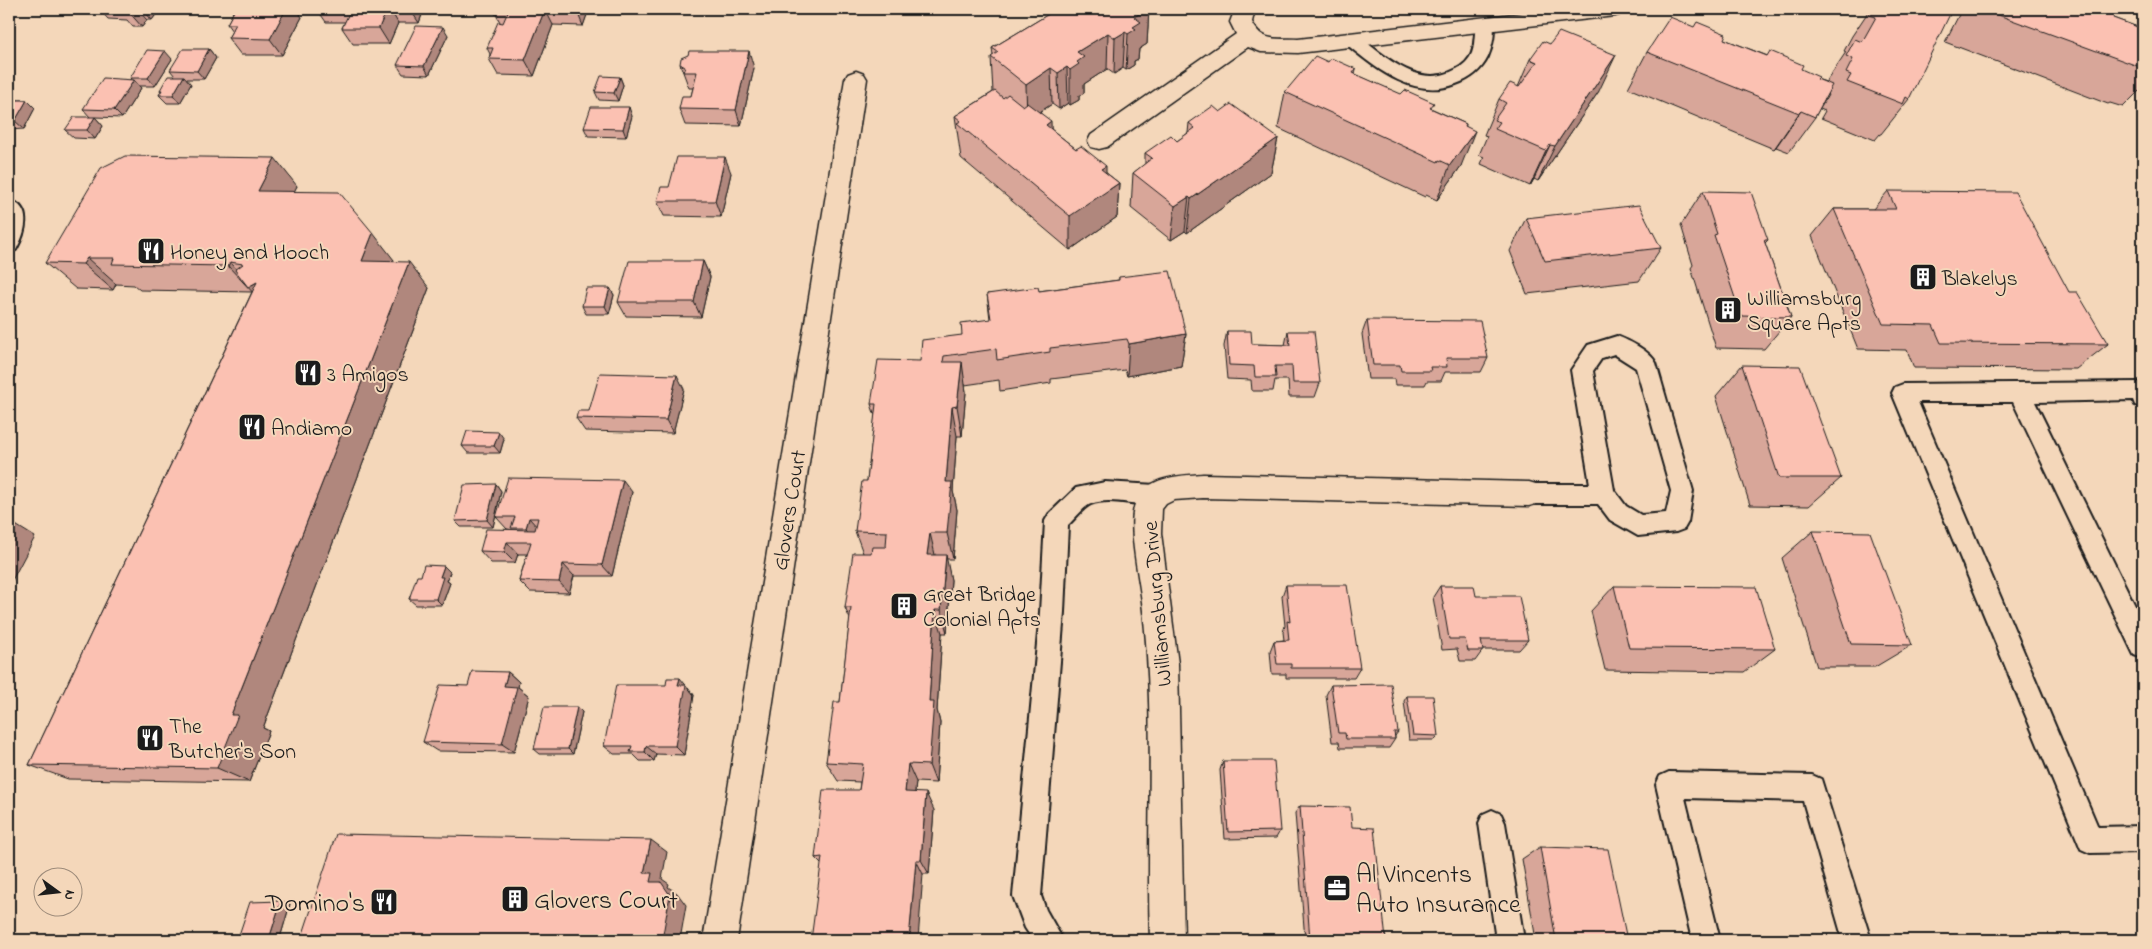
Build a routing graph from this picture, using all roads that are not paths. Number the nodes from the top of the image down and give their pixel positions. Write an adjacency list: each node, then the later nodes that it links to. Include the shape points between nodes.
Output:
1 (1245, 9): 4 (street, via 1241,22)
2 (1615, 9): 3 (street)
3 (1484, 24): 5 (street); 5 (lane, via 1482,52 1468,71 1449,82 1428,84 1406,77)
4 (1248, 36): 5 (street, via 1261,45 1298,46); 7 (street)
5 (1352, 40)
6 (856, 79): 18 (street, Glovers Court)
7 (1099, 141)
8 (9, 207): 9 (lane, via 18,223)
9 (9, 245)
10 (2020, 393): 11 (lane, via 2139,391); 15 (lane); 17 (lane, via 1903,393 2090,840)
11 (2143, 400)
12 (1529, 494): 13 (lane); 14 (street, Williamsburg Drive, via 1203,486 1172,488)
13 (1604, 494): 13 (lane, via 1618,513 1638,526 1676,522 1682,491 1645,363 1617,345 1595,351 1582,370)
14 (1156, 495): 19 (lane, via 1105,492 1084,495 1057,521 1027,896 1035,918); 20 (street, Williamsburg Drive, via 1148,506 1147,533 1163,664)
15 (2143, 647)
16 (1492, 823): 21 (lane)
17 (2143, 839)
18 (720, 940)
19 (1049, 940)
20 (1166, 940)
21 (1510, 940)
22 (1706, 940): 23 (lane, via 1670,785 1812,788)
23 (1857, 940)

